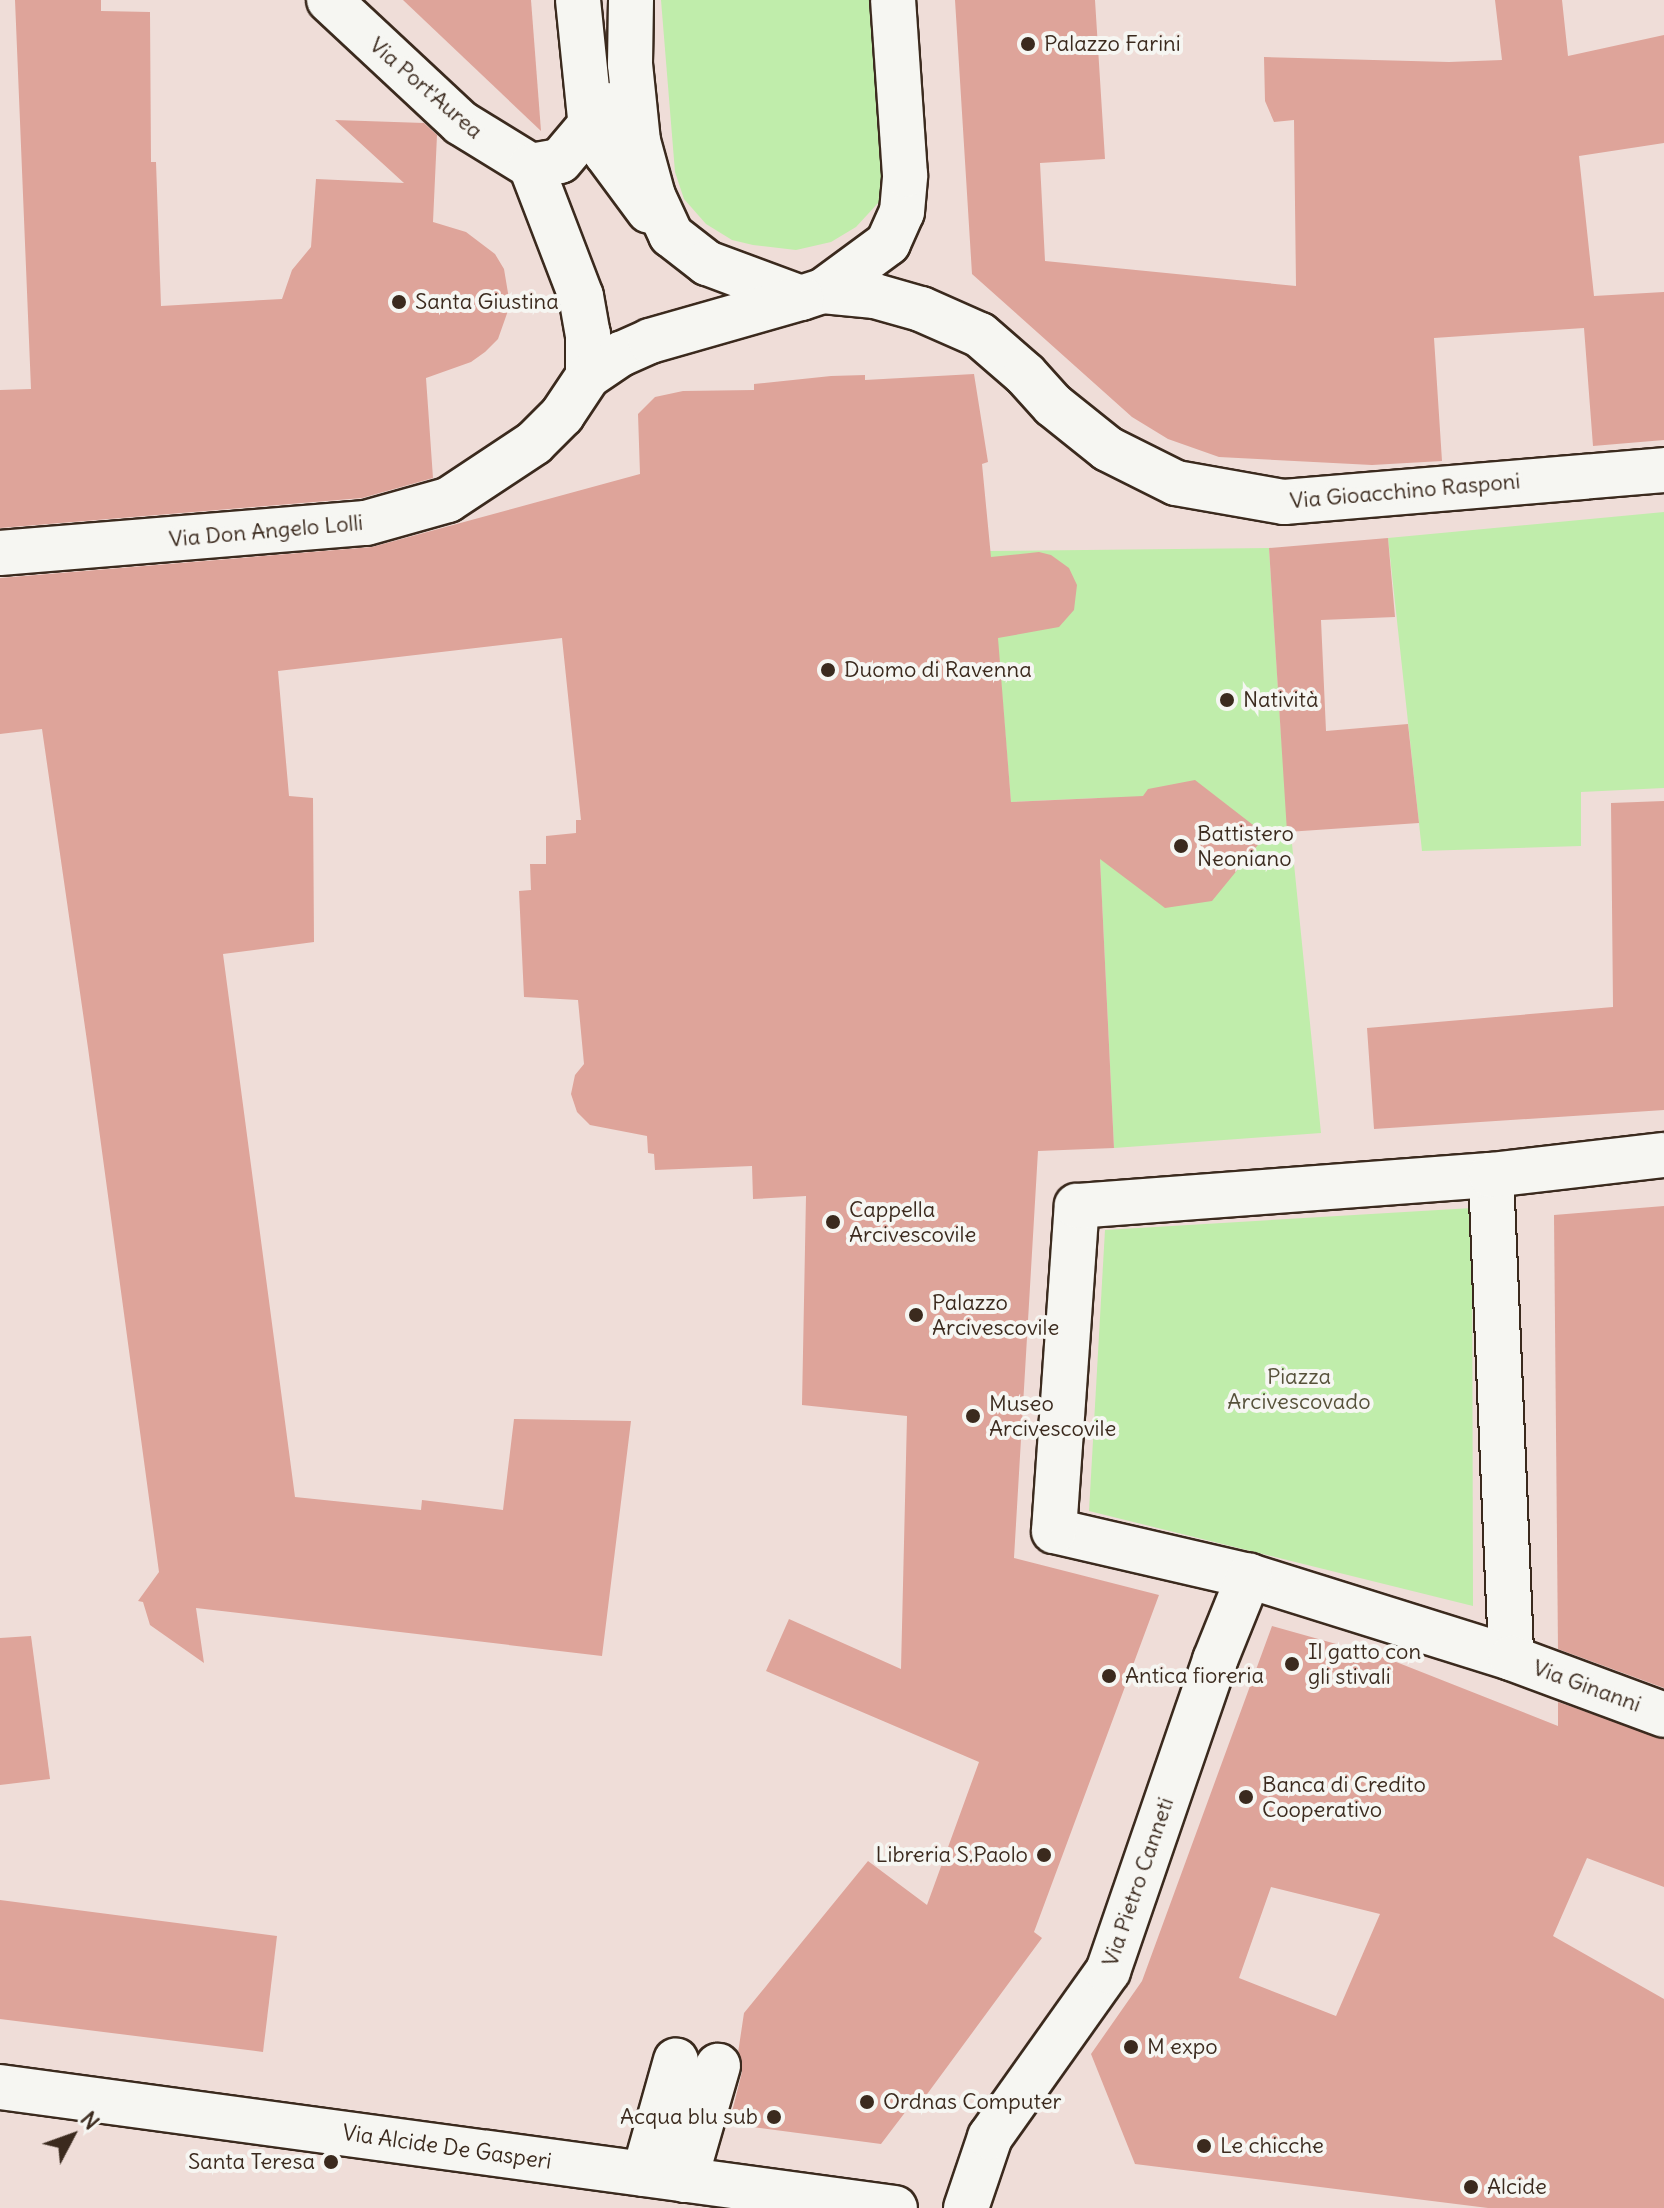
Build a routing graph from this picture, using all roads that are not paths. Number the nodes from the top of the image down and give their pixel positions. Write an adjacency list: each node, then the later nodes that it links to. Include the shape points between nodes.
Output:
1 (329, 0): 7 (street, Via Port'Aurea, via 461,123)
2 (578, 0): 6 (street)
3 (631, 0): 5 (street)
4 (893, 0): 9 (street, via 905,175 902,212 888,243)
5 (630, 64): 6 (street); 8 (street, via 638,141 653,196)
6 (591, 128): 7 (street, via 560,161); 8 (street, via 633,193)
7 (531, 166): 10 (street, via 581,296)
8 (671, 235): 9 (street, via 707,263)
9 (812, 295): 10 (street, Via Don Angelo Lolli, via 650,341); 11 (street, Via Gioacchino Rasponi, via 875,296 980,335 1108,449 1176,483 1284,502)
10 (588, 376): 12 (street, Via Don Angelo Lolli, via 562,415 534,443 448,500 366,523)
11 (1664, 470)
12 (0, 553)
13 (1664, 1155): 14 (street)
14 (1491, 1175): 15 (street, via 1077,1206 1054,1531); 16 (street)
15 (1249, 1576): 16 (street); 22 (street, Via Pietro Canneti, via 1108,1971 990,2137)
16 (1511, 1658): 17 (street, Via Ginanni)
17 (1664, 1715)
18 (697, 2063): 20 (street)
19 (0, 2087): 20 (street, Via Alcide De Gasperi)
20 (665, 2177): 21 (street, Via Alcide De Gasperi)
21 (869, 2206)
22 (966, 2208)

